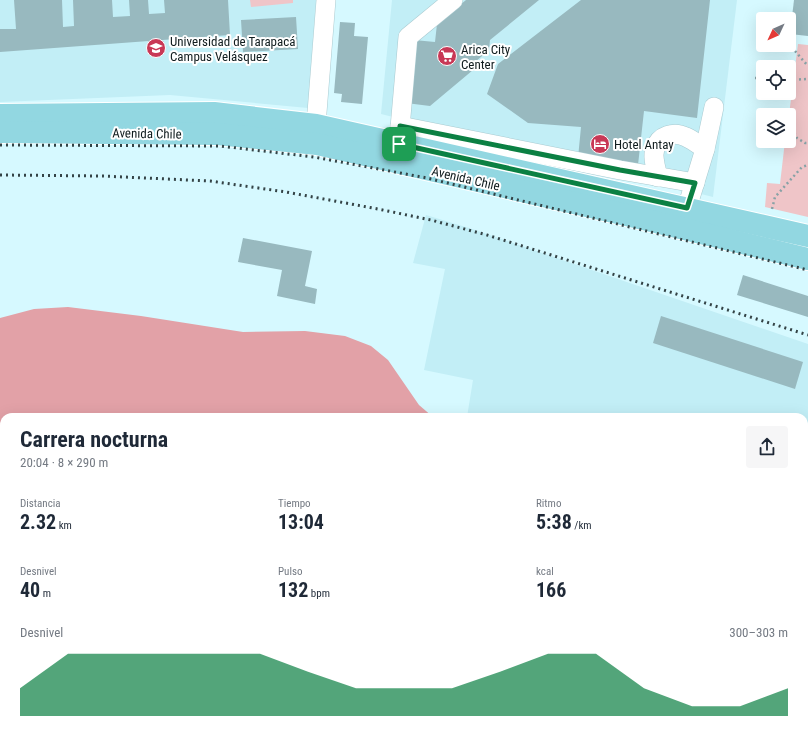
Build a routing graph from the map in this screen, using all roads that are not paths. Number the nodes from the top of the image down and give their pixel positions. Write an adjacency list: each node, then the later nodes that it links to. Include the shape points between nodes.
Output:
1 (326, 0): 6 (lane)
2 (453, 0): 8 (lane, via 408,37)
3 (714, 107): 9 (lane)
4 (0, 115): 5 (main road, Avenida Chile, via 214,113)
5 (232, 125): 6 (main road, Avenida Chile); 7 (main road, Avenida Chile, via 217,134); 17 (main road, Avenida Chile)
6 (316, 125): 8 (main road, Avenida Chile)
7 (0, 132)
8 (400, 135): 10 (lane); 13 (main road, Avenida Chile)
9 (705, 149): 11 (lane, via 686,137 677,134 667,135 654,149); 12 (lane)
10 (620, 170): 11 (lane); 13 (lane)
11 (658, 177): 12 (lane)
12 (695, 183): 14 (lane)
13 (616, 192): 14 (main road, Avenida Chile)
14 (687, 208): 15 (main road, Avenida Chile)
15 (723, 216): 16 (main road, Avenida Chile); 17 (main road)
16 (808, 236)
17 (719, 237): 18 (main road, Avenida Chile)
18 (808, 259)

